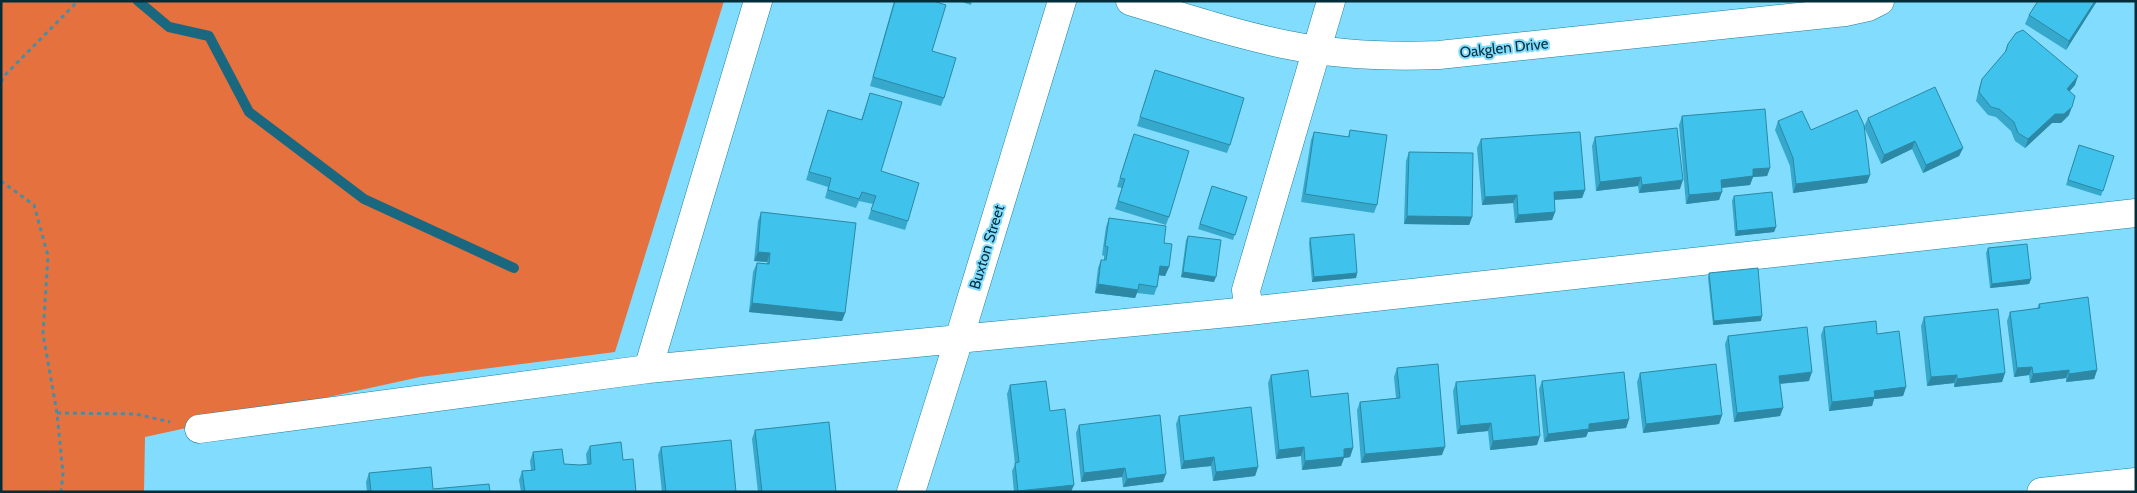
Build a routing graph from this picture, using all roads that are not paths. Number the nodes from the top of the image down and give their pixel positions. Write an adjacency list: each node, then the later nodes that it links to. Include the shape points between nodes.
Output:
1 (758, 1): 10 (street)
2 (1062, 1): 9 (street, Buxton Street)
3 (1130, 1): 6 (street, Oakglen Drive, via 1239,34)
4 (1331, 1): 6 (street)
5 (1880, 1): 6 (street, Oakglen Drive, via 1845,12 1439,55 1372,55)
6 (1316, 50): 8 (street, via 1246,290)
7 (2136, 213): 8 (street)
8 (1249, 311): 9 (street)
9 (959, 339): 10 (street); 13 (street, Buxton Street)
10 (648, 370): 11 (street)
11 (199, 429)
12 (2136, 482): 14 (street)
13 (911, 492)
14 (2041, 492)

